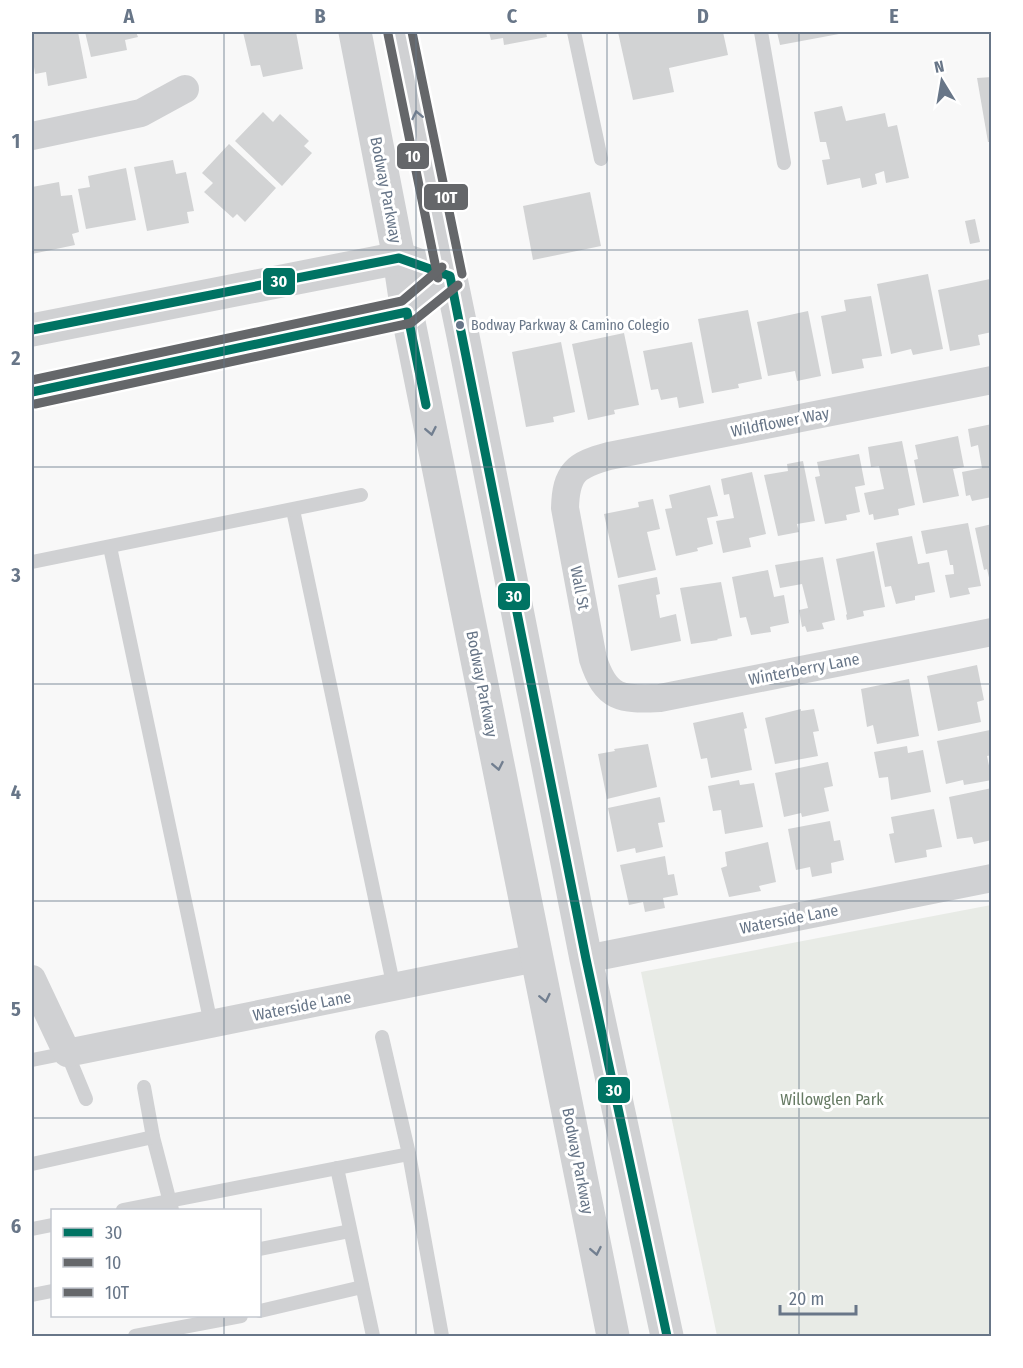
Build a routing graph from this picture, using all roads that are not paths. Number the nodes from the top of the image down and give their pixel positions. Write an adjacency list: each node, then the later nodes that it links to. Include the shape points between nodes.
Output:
1 (355, 32): 9 (street, Bodway Parkway)
2 (400, 32): 10 (street, one-way to 2)
3 (573, 32): 7 (lane)
4 (761, 32): 8 (lane)
5 (185, 89): 6 (street, via 141,113)
6 (32, 136)
7 (601, 159)
8 (784, 163)
9 (399, 258): 10 (street); 11 (street, Bodway Parkway); 12 (street)
10 (450, 276): 11 (street); 24 (street)
11 (407, 312): 14 (street); 23 (street, Bodway Parkway, one-way to 23)
12 (32, 330)
13 (992, 380): 15 (street, Wildflower Way, via 609,456 586,462)
14 (32, 393)
15 (572, 474): 21 (street, Wall St, via 565,490 565,508 593,658 599,678)
16 (361, 495): 17 (lane)
17 (293, 510): 18 (lane); 26 (lane)
18 (110, 547): 19 (lane); 27 (lane)
19 (32, 562)
20 (992, 632): 21 (street, Winterberry Lane, via 660,698)
21 (616, 695)
22 (992, 878): 24 (street, Waterside Lane)
23 (536, 958): 26 (street, Waterside Lane); 52 (street, Bodway Parkway, one-way to 52)
24 (586, 959): 53 (street)
25 (32, 979): 29 (street)
26 (394, 988): 27 (street, Waterside Lane)
27 (211, 1024): 29 (street, Waterside Lane)
28 (382, 1037): 34 (lane)
29 (67, 1053): 30 (lane); 32 (lane)
30 (32, 1060)
31 (144, 1087): 33 (lane)
32 (86, 1099)
33 (153, 1137): 35 (lane); 37 (lane)
34 (409, 1154): 36 (lane); 51 (lane)
35 (32, 1164)
36 (337, 1168): 37 (lane); 41 (lane)
37 (170, 1206): 38 (lane)
38 (135, 1209)
39 (51, 1224): 40 (lane)
40 (32, 1229)
41 (350, 1231): 42 (lane); 43 (lane)
42 (261, 1249)
43 (362, 1287): 46 (lane); 50 (lane)
44 (51, 1291): 45 (lane)
45 (32, 1295)
46 (261, 1311)
47 (229, 1317): 48 (lane)
48 (206, 1319): 49 (lane)
49 (135, 1336)
50 (373, 1336)
51 (442, 1336)
52 (613, 1336)
53 (667, 1336)

